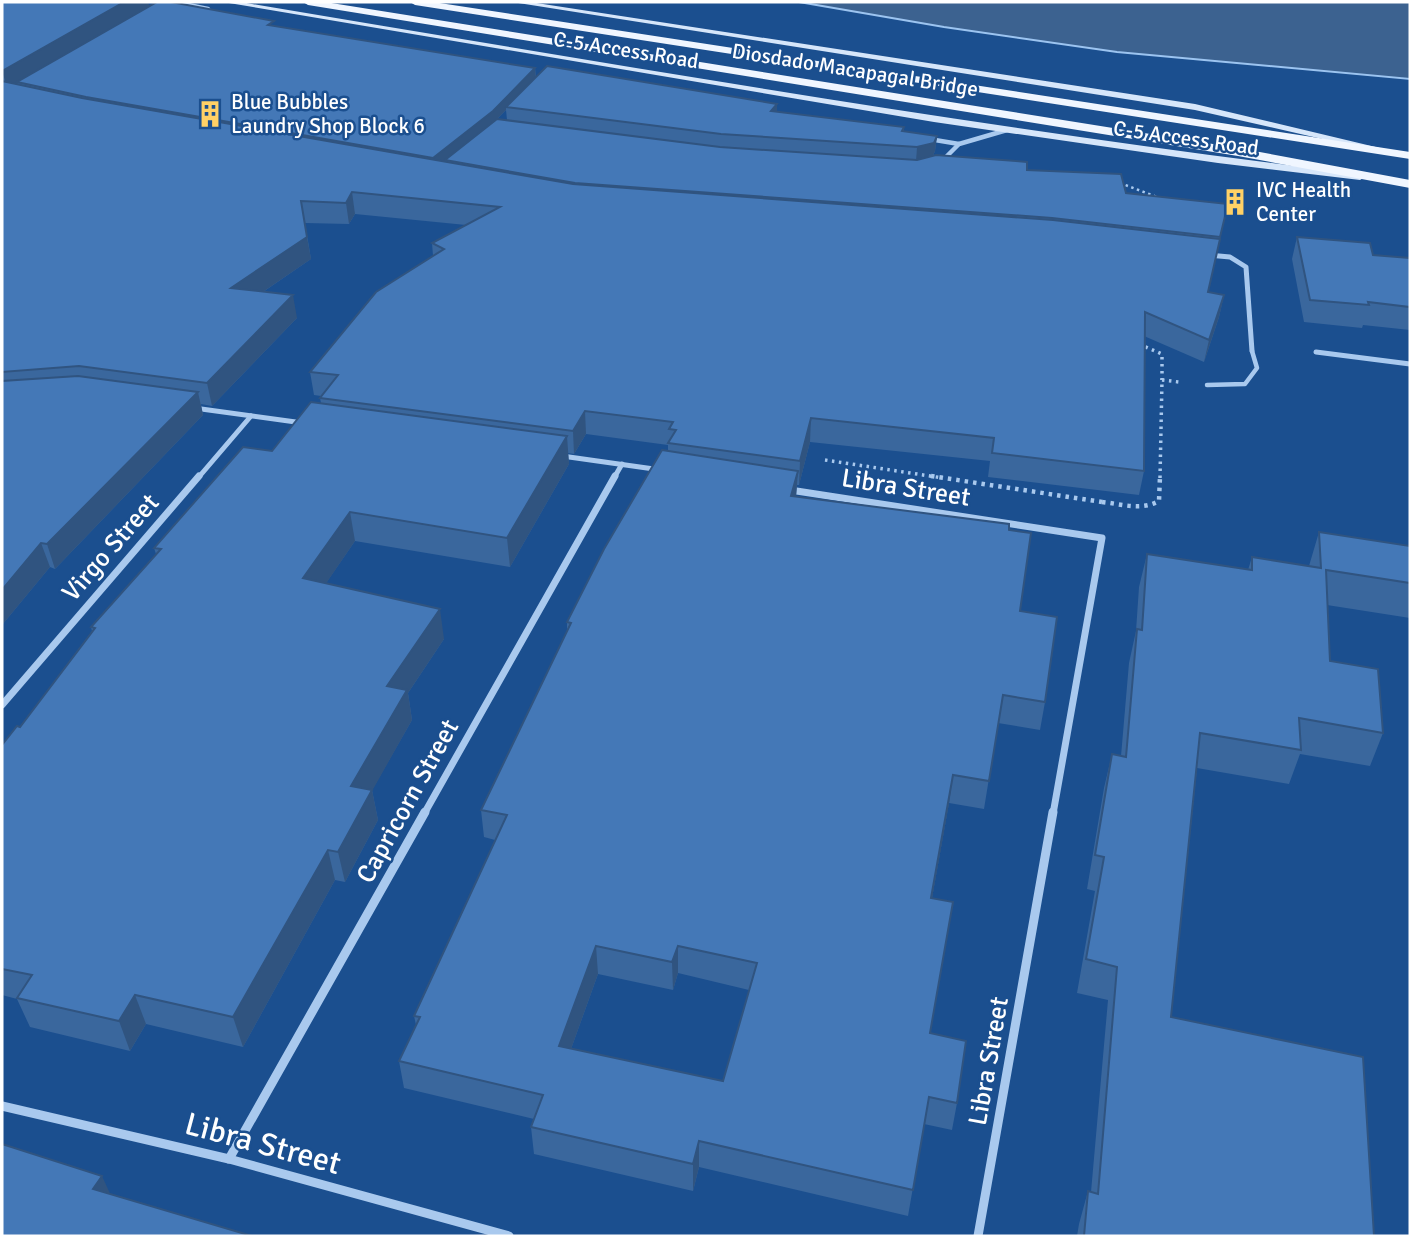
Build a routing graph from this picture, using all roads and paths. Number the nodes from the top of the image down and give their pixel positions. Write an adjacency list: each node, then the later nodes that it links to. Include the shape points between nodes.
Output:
1 (174, 2): 6 (street)
2 (227, 2): 7 (street, C-5 Access Road)
3 (308, 2): 13 (main road, Diosdado Macapagal Bridge)
4 (415, 2): 10 (main road, Diosdado Macapagal Bridge)
5 (516, 2): 10 (street, C-5 Access Road, via 1195,107)
6 (214, 10)
7 (1007, 130): 9 (street); 13 (street, C-5 Access Road, via 1185,158)
8 (918, 137): 9 (street)
9 (959, 144): 12 (street, via 946,160)
10 (1394, 153): 11 (main road, Diosdado Macapagal Bridge)
11 (1410, 156)
12 (936, 163)
13 (1395, 181): 15 (main road, Diosdado Macapagal Bridge)
14 (1116, 182): 16 (path)
15 (1410, 184)
16 (1163, 201)
17 (1204, 254): 19 (street, via 1230,257 1247,267)
18 (1129, 343): 22 (path, via 1162,354)
19 (1252, 351): 23 (lane, via 1257,368 1245,384)
20 (1316, 352): 21 (street)
21 (1410, 364)
22 (1162, 380): 23 (path); 32 (path, via 1159,501 1139,507)
23 (1207, 385)
24 (181, 407): 25 (street)
25 (251, 416): 26 (street); 34 (street, Virgo Street)
26 (317, 424)
27 (556, 455): 29 (street)
28 (825, 460): 32 (path)
29 (622, 464): 30 (street); 36 (street, Capricorn Street)
30 (663, 470)
31 (786, 489): 33 (street, Libra Street)
32 (1102, 502): 33 (path)
33 (1102, 538): 38 (street, Libra Street)
34 (2, 705)
35 (2, 1106): 36 (street, Libra Street)
36 (229, 1159): 37 (street, Libra Street)
37 (509, 1236)
38 (978, 1236)

